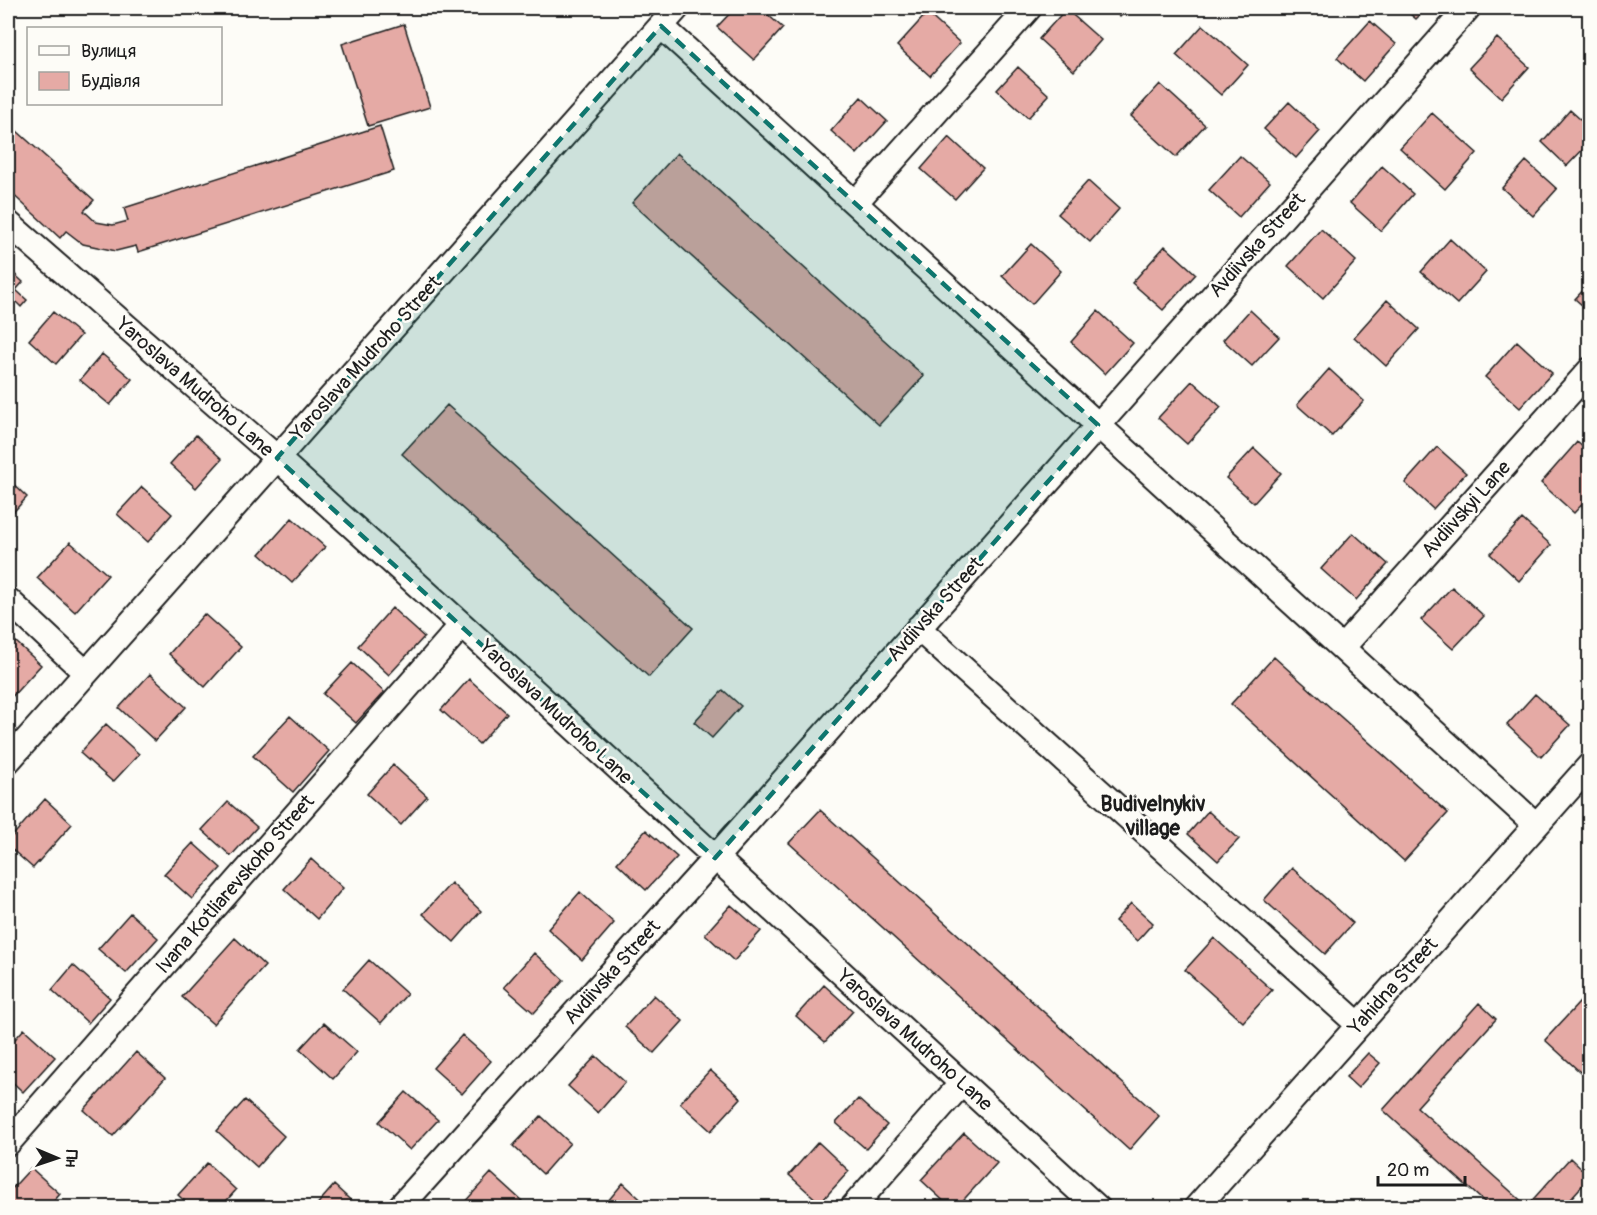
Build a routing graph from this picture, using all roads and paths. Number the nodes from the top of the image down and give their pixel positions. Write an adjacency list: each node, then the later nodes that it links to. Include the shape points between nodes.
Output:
1 (677, 8): 4 (street, Yaroslava Mudroho Street)
2 (1029, 8): 5 (street)
3 (1468, 8): 8 (street, Avdiivska Street)
4 (661, 26): 5 (street); 9 (street, Yaroslava Mudroho Street)
5 (855, 203): 8 (street)
6 (8, 224): 9 (street, Yaroslava Mudroho Lane)
7 (1590, 370): 13 (street, Avdiivskyi Lane)
8 (1098, 425): 12 (street, Avdiivska Street); 13 (street)
9 (277, 458): 11 (street, Yaroslava Mudroho Lane); 14 (street, Yaroslava Mudroho Street)
10 (8, 600): 14 (street)
11 (462, 625): 18 (street, Yaroslava Mudroho Lane); 21 (street, Ivana Kotliarevskoho Street)
12 (918, 628): 18 (street, Avdiivska Street); 19 (street)
13 (1342, 648): 17 (street)
14 (86, 673): 15 (street, Yaroslava Mudroho Street)
15 (8, 761)
16 (1590, 765): 17 (street, Yahidna Street)
17 (1536, 825): 19 (street, Yahidna Street)
18 (715, 858): 20 (street, Yaroslava Mudroho Lane); 22 (street, Avdiivska Street)
19 (1359, 1025): 25 (street, Yahidna Street)
20 (962, 1083): 23 (street); 24 (street, Yaroslava Mudroho Lane)
21 (8, 1143)
22 (399, 1208)
23 (852, 1208)
24 (1098, 1208)
25 (1196, 1208)

